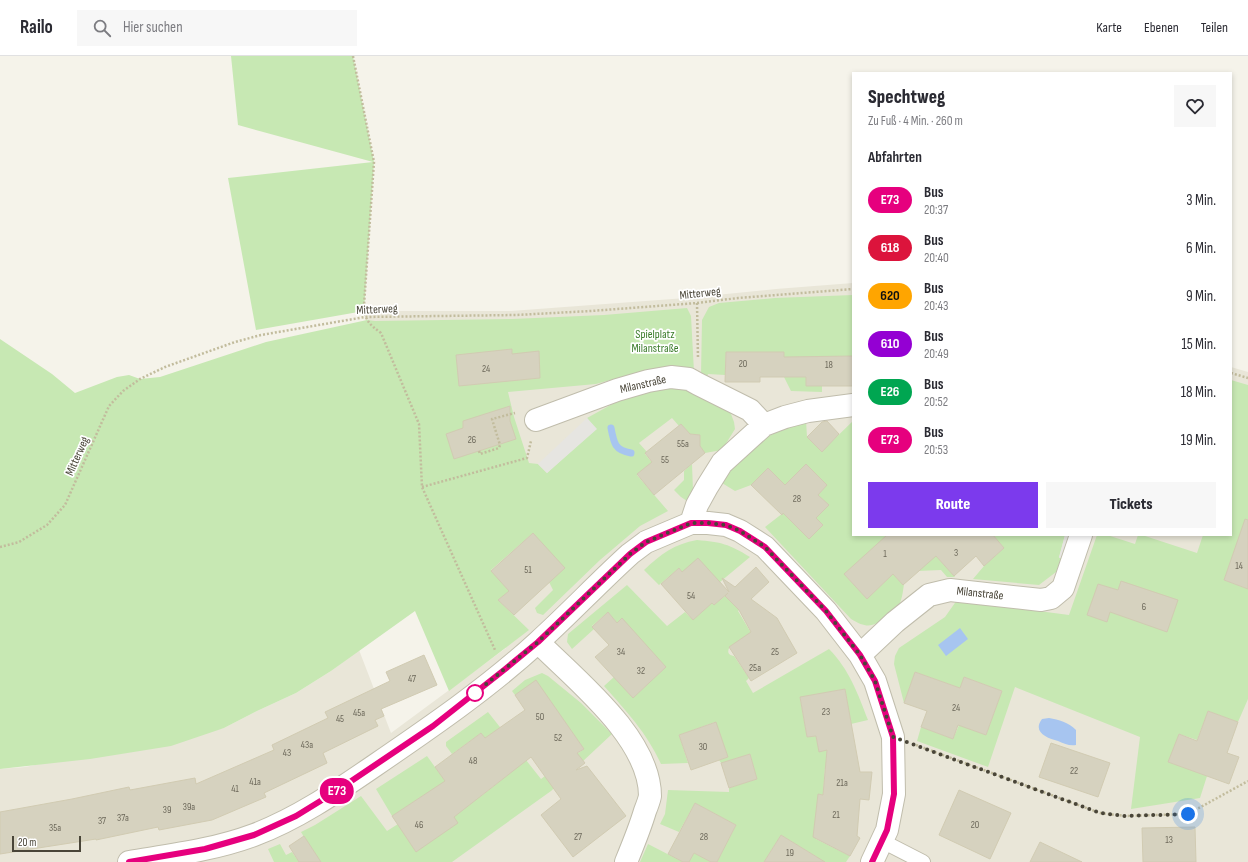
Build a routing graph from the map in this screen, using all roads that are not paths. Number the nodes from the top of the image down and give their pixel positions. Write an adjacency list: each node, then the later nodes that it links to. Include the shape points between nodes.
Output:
1 (852, 405): 3 (street, via 808,411)
2 (536, 420): 3 (street, Milanstraße, via 587,400 648,381 671,378 689,379 750,410)
3 (764, 425): 4 (street, via 722,463 704,493)
4 (691, 523): 6 (street, via 646,542 630,554); 7 (street, via 726,525 765,547 826,611)
5 (1081, 536): 7 (street, Milanstraße, via 1063,588 1051,598 1041,600 950,590 929,595)
6 (538, 642): 9 (street, via 433,726 296,816 254,835 205,849); 10 (street, via 598,700 637,750 647,775 650,797)
7 (860, 655): 8 (street, via 875,681 893,737 894,794)
8 (882, 842): 11 (street); 12 (lane)
9 (130, 862)
10 (626, 862)
11 (872, 862)
12 (923, 862)

